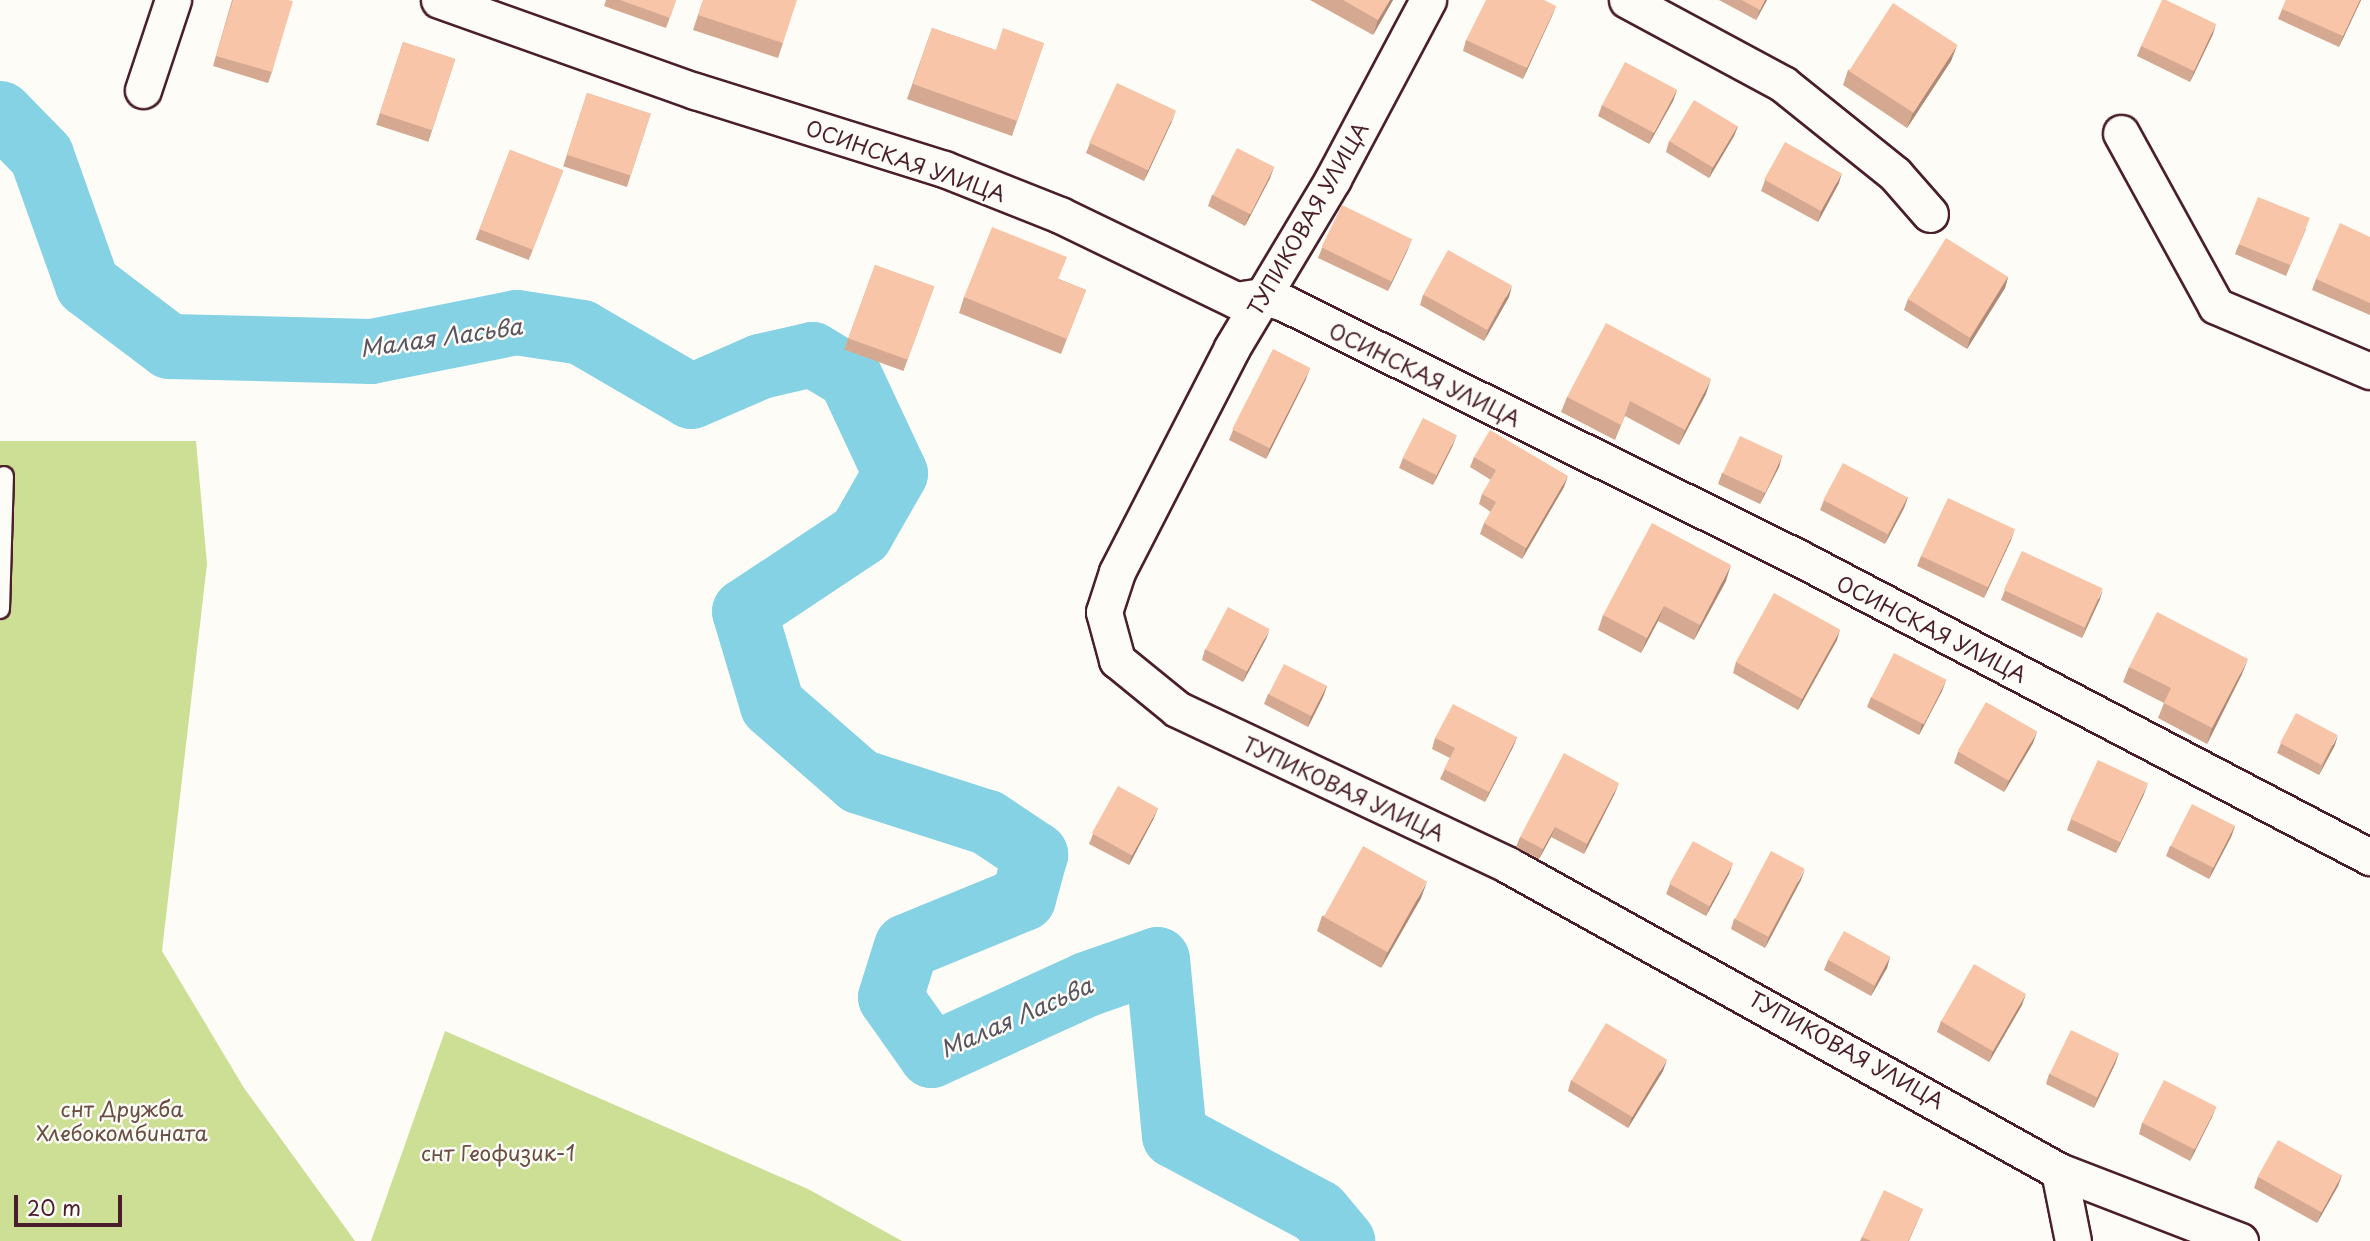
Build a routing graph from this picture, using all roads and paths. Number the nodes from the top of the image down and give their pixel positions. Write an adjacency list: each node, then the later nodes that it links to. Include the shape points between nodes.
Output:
1 (173, 0): 5 (street)
2 (439, 0): 8 (street, ОСИНСКАЯ УЛИЦА, via 695,91 944,169 1102,234 1236,300)
3 (1428, 0): 8 (street, ТУПИКОВАЯ УЛИЦА, via 1334,179)
4 (1627, 0): 7 (street, via 1734,53 1816,107)
5 (143, 90)
6 (2121, 133): 9 (street, via 2216,306)
7 (1930, 214)
8 (1262, 296): 12 (street, ОСИНСКАЯ УЛИЦА, via 1799,558); 13 (street, ТУПИКОВАЯ УЛИЦА, via 1117,572 1104,612 1117,660 1177,709 1508,865)
9 (2370, 372)
10 (4, 476): 11 (lane)
11 (0, 608)
12 (2370, 857)
13 (2059, 1171): 14 (street); 15 (street, ТУПИКОВАЯ УЛИЦА)
14 (2073, 1241)
15 (2240, 1241)

